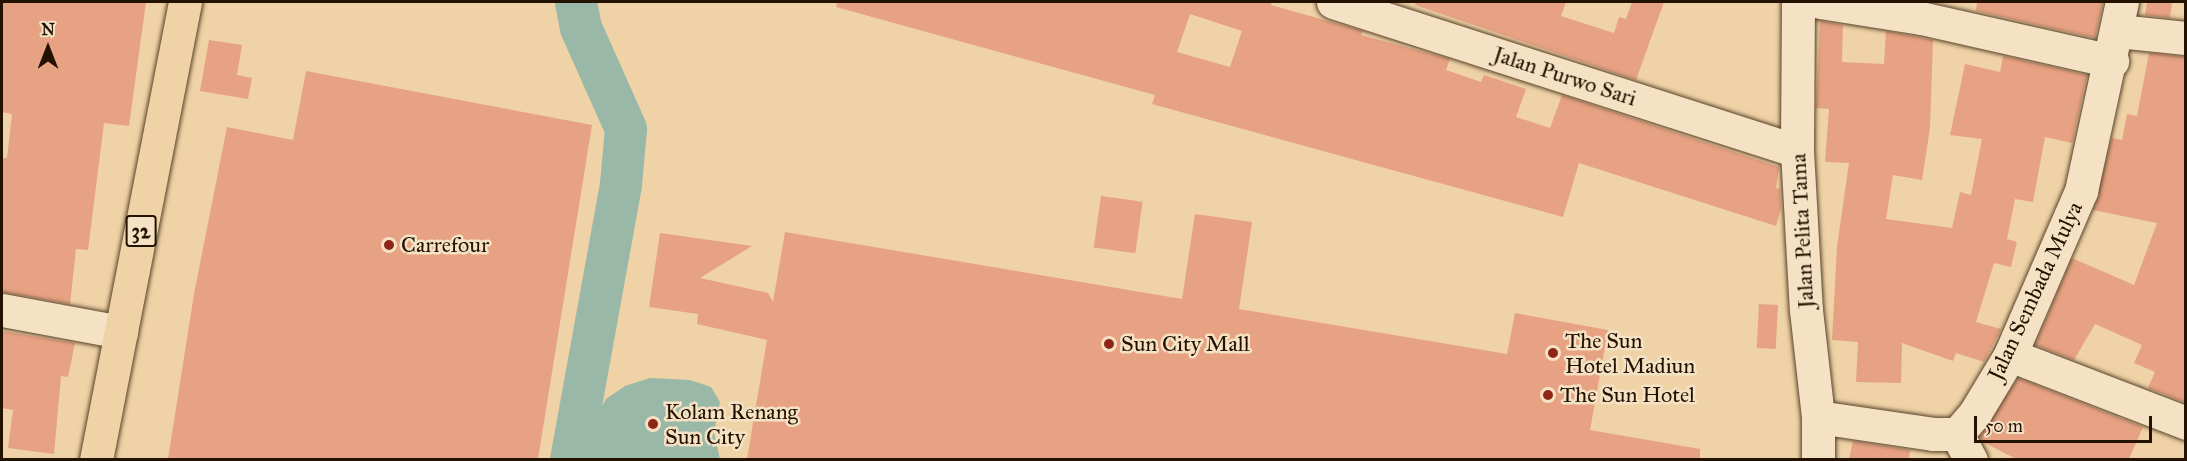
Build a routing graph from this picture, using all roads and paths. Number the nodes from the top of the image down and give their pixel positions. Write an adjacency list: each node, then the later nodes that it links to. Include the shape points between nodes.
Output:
1 (185, 2): 9 (highway, 32)
2 (1333, 2): 7 (street, Jalan Purwo Sari)
3 (1798, 2): 7 (street, Jalan Pelita Tama)
4 (1820, 2): 5 (street, via 1921,18)
5 (2118, 31): 6 (street); 10 (street, Jalan Sembada Mulya, via 2081,191)
6 (2186, 38)
7 (1797, 152): 11 (street, Jalan Pelita Tama, via 1806,310)
8 (2, 310): 9 (street)
9 (121, 332): 14 (highway, 32)
10 (2010, 355): 12 (street); 13 (street, Jalan Sembada Mulya, via 1975,413)
11 (1818, 417): 13 (street, Jalan Sembada Mulya, via 1933,434); 15 (street, Jalan Pelita Tama)
12 (2186, 423)
13 (1964, 447)
14 (96, 459)
15 (1818, 459)

